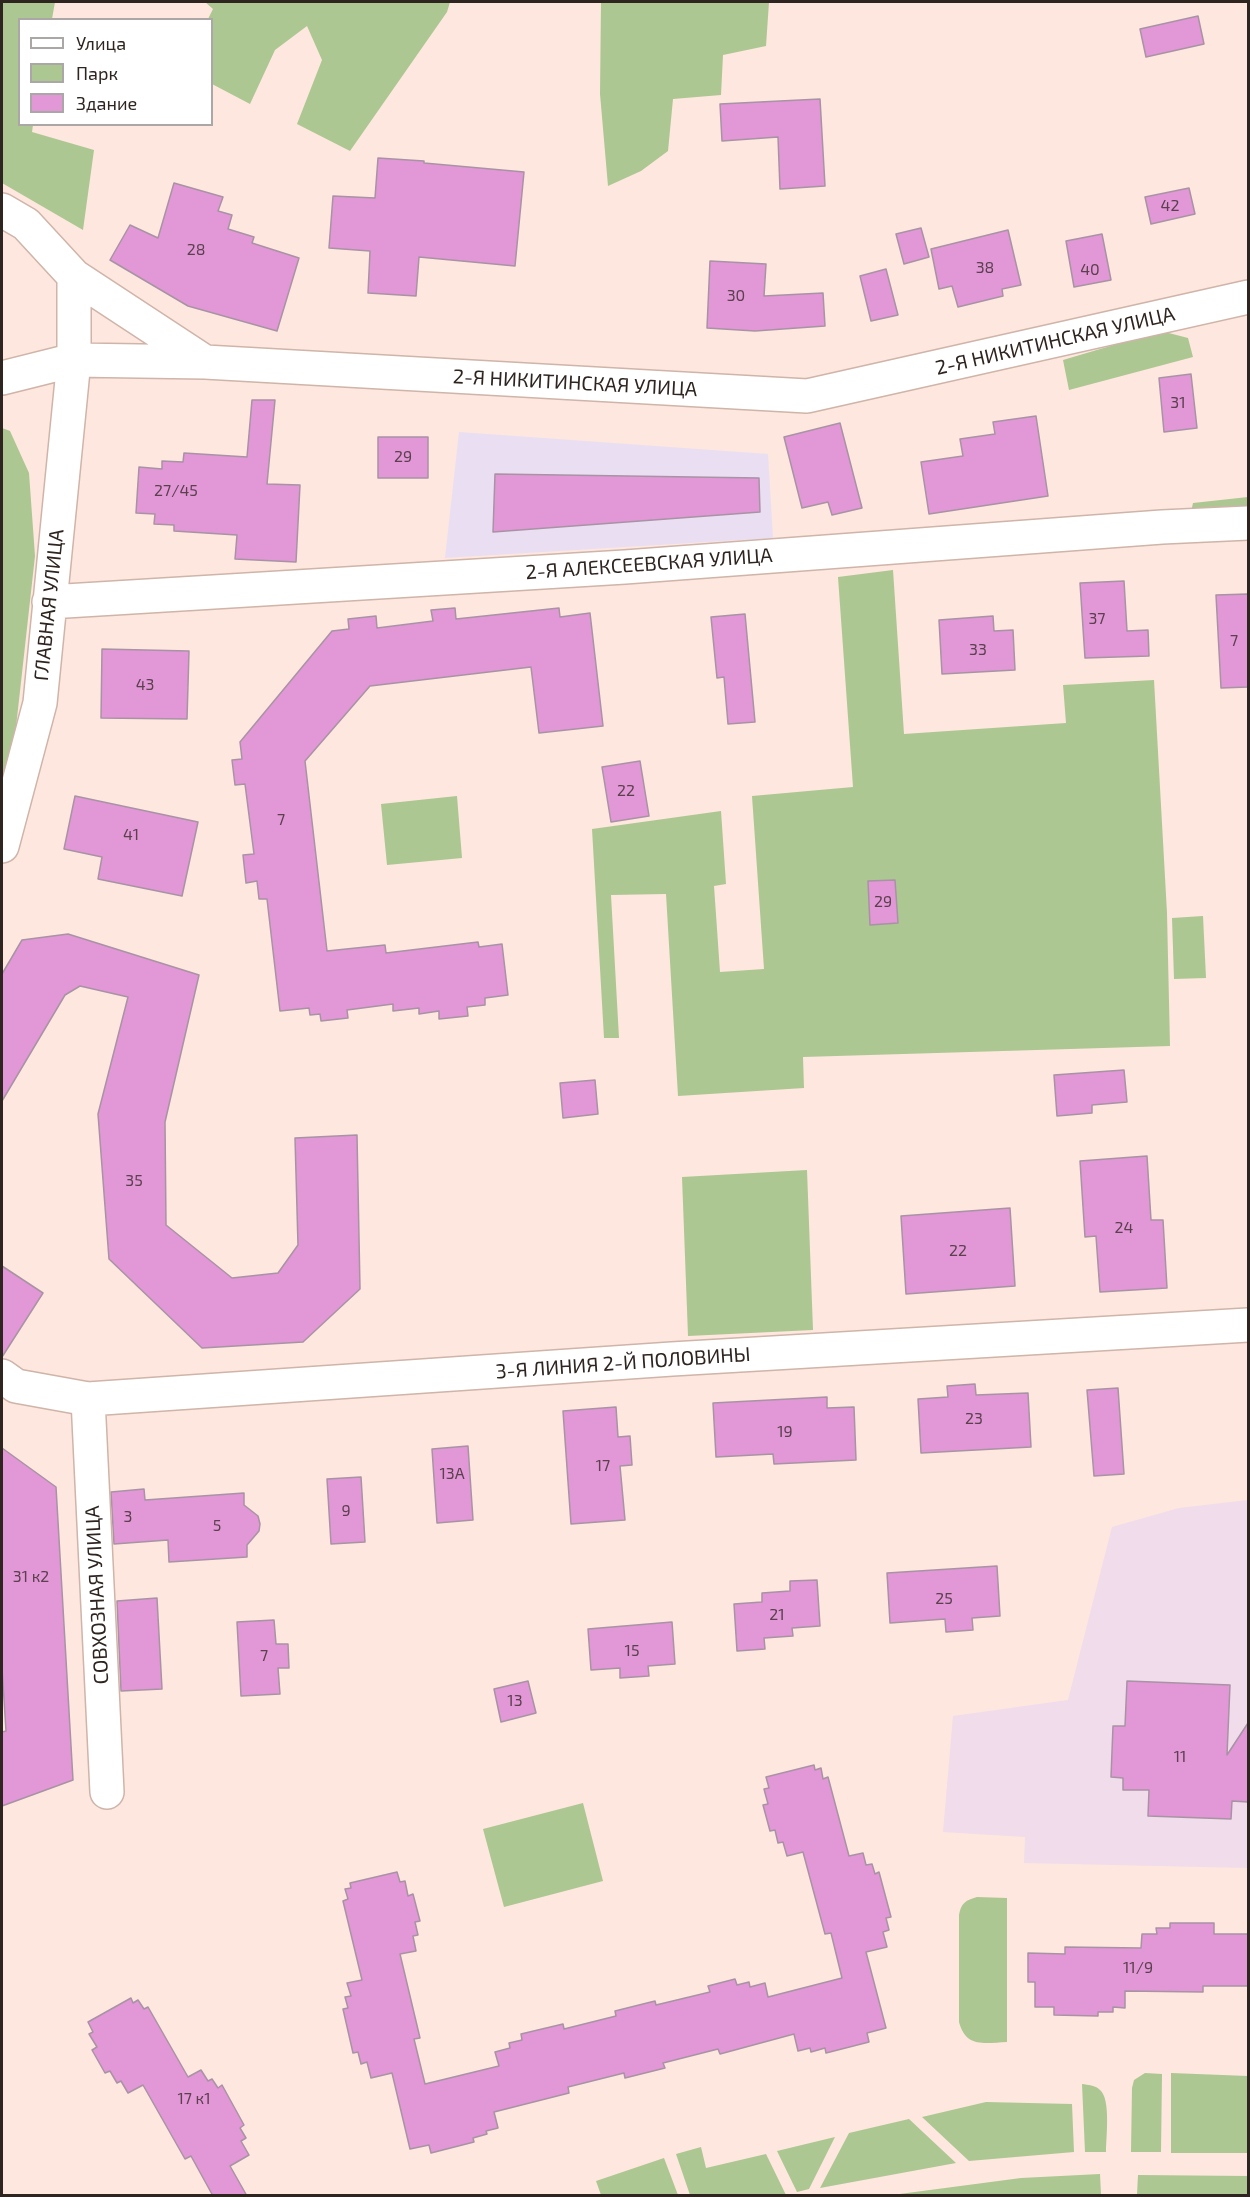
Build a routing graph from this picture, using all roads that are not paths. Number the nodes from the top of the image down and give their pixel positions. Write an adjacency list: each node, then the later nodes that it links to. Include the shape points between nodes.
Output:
1 (2, 210): 2 (street, via 26,224)
2 (74, 276): 4 (street); 5 (street)
3 (1248, 297): 5 (street, 2-Я НИКИТИНСКАЯ УЛИЦА, via 807,396)
4 (74, 360): 5 (street, 2-Я НИКИТИНСКАЯ УЛИЦА); 6 (street, 2-Я НИКИТИНСКАЯ УЛИЦА); 8 (street, ГЛАВНАЯ УЛИЦА)
5 (205, 362)
6 (2, 378)
7 (1248, 523): 8 (street, 2-Я АЛЕКСЕЕВСКАЯ УЛИЦА)
8 (49, 602): 9 (street, ГЛАВНАЯ УЛИЦА, via 40,703)
9 (2, 846)
10 (1248, 1325): 12 (street, 3-Я ЛИНИЯ 2-Й ПОЛОВИНЫ)
11 (2, 1376): 12 (street, 3-Я ЛИНИЯ 2-Й ПОЛОВИНЫ, via 16,1386)
12 (88, 1399): 13 (street, СОВХОЗНАЯ УЛИЦА)
13 (107, 1792)

